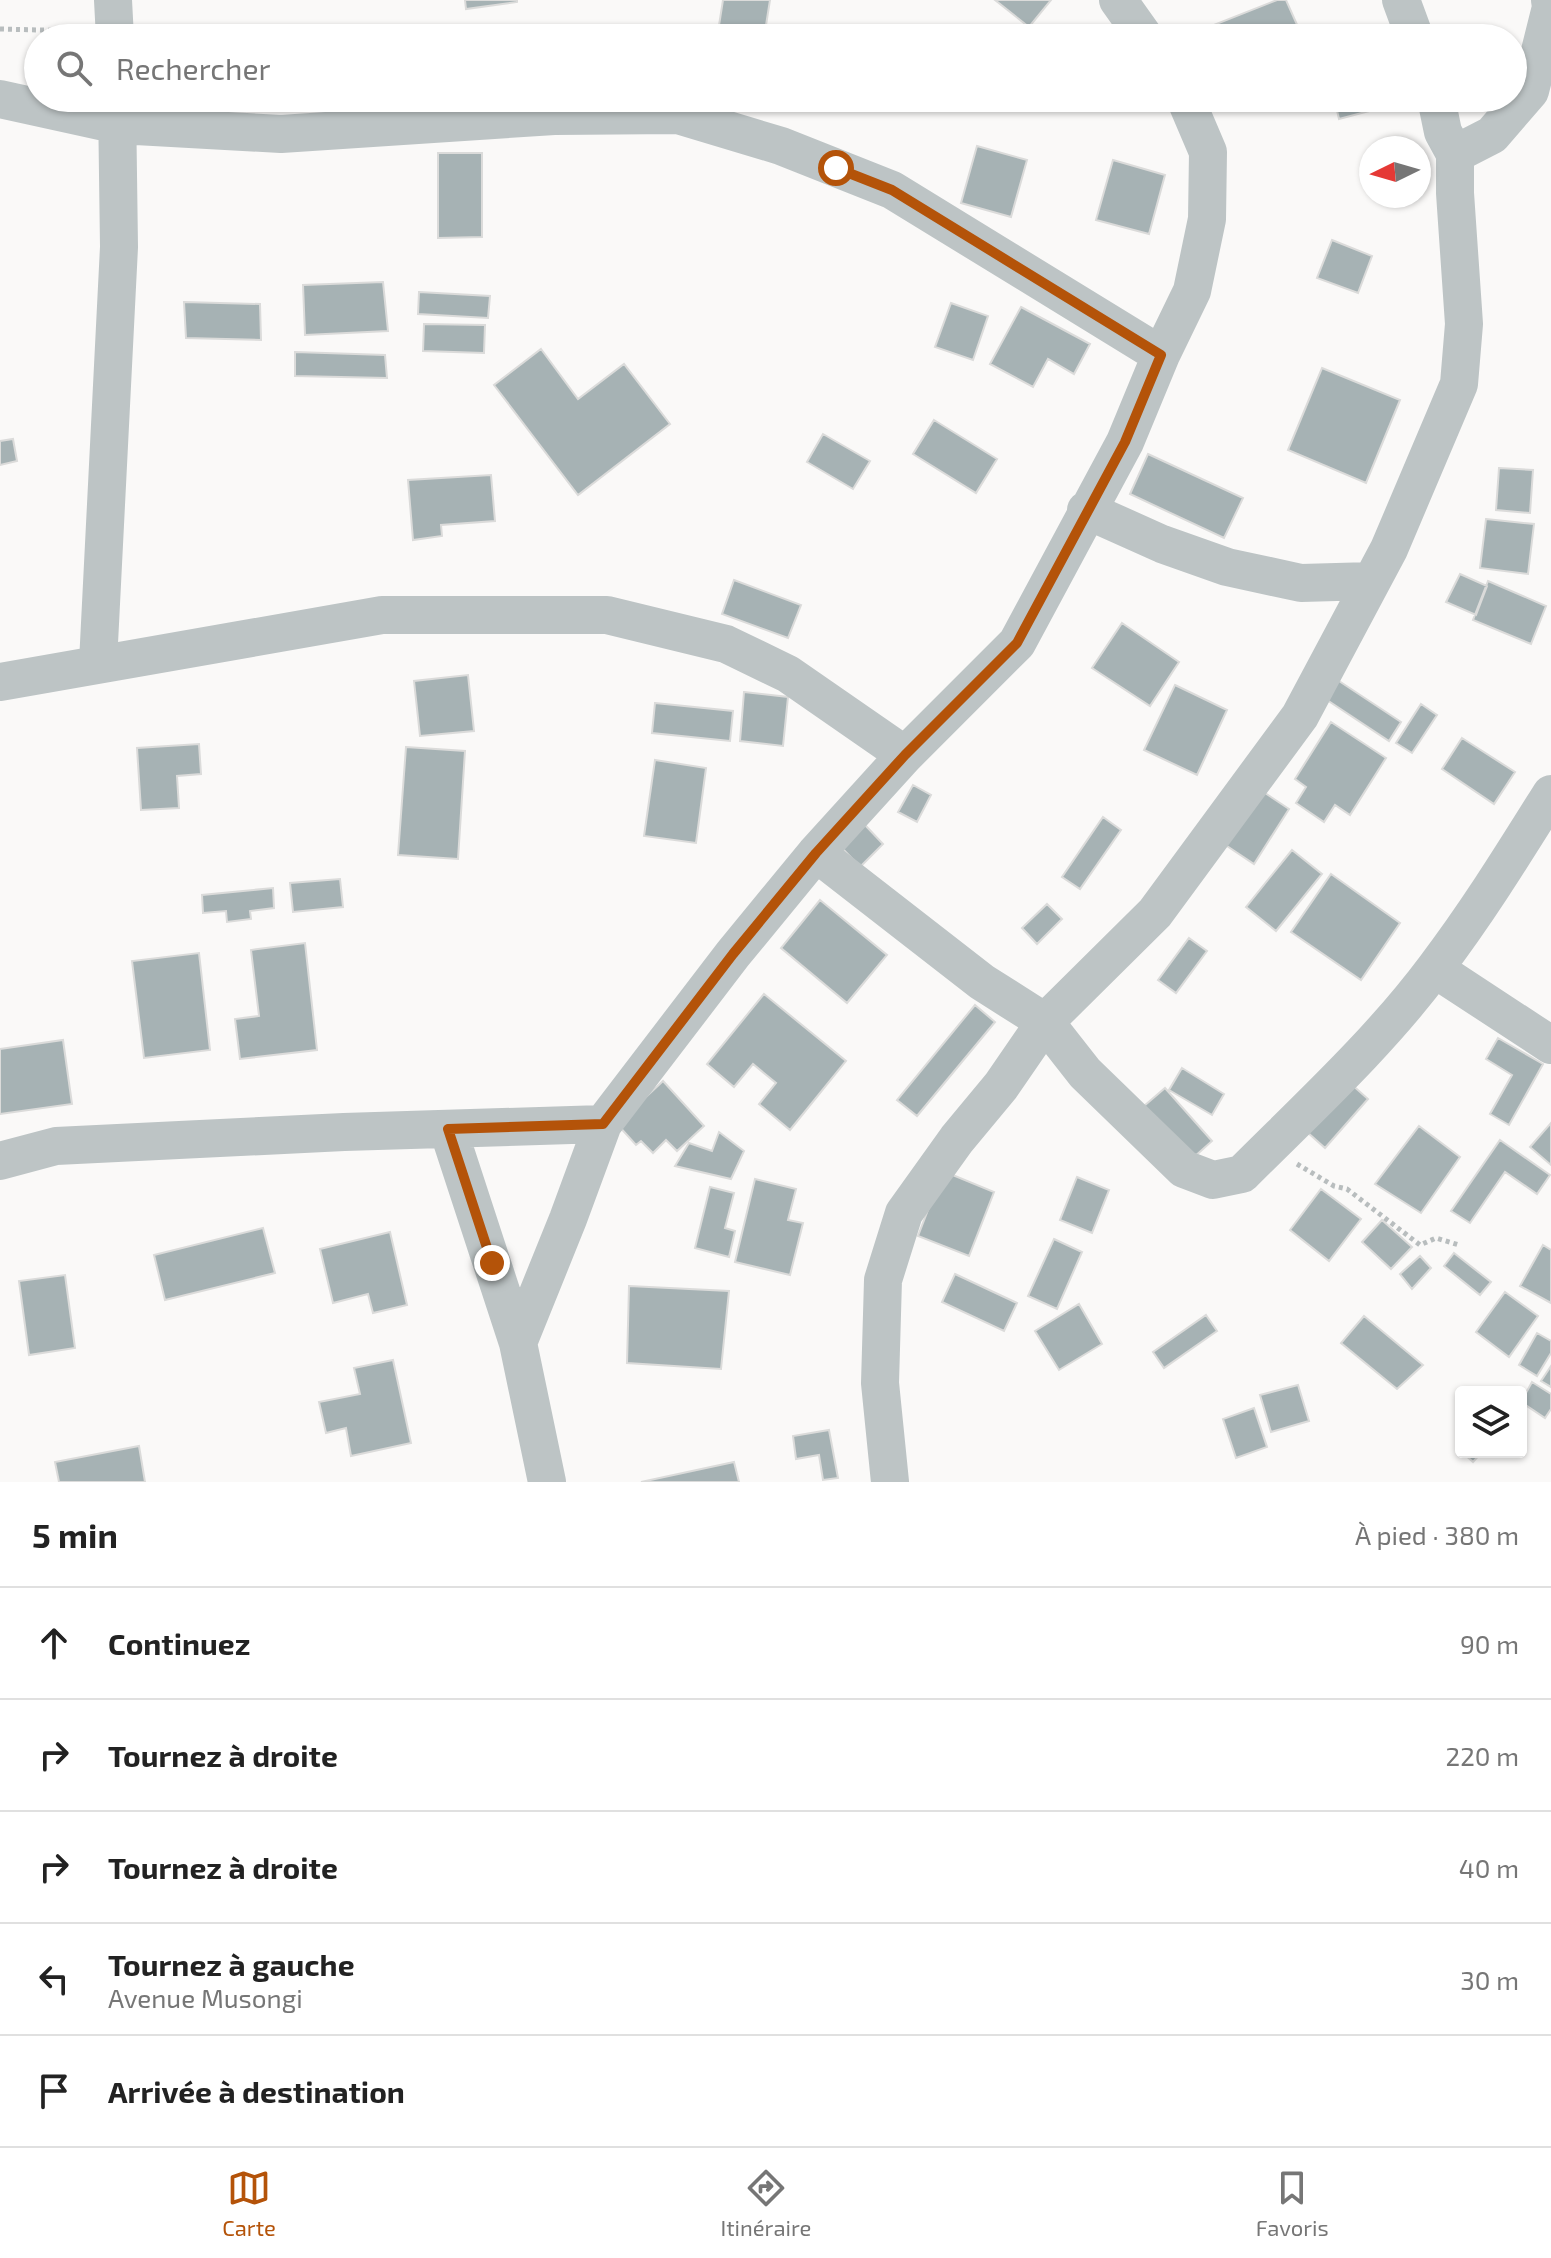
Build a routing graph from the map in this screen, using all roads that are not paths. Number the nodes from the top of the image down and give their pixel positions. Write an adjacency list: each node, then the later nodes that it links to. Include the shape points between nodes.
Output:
1 (1118, 0): 4 (street)
2 (1401, 0): 5 (street)
3 (1550, 0): 6 (street)
4 (1135, 24)
5 (1410, 24)
6 (1527, 94)
7 (0, 99): 8 (street)
8 (24, 102)
9 (118, 112): 14 (street, via 281,134 554,116 678,115 781,146 892,190); 17 (street, via 119,247)
10 (1191, 112): 14 (street, via 1208,152 1207,219 1192,291)
11 (1439, 112): 13 (street)
12 (1512, 112): 13 (street, via 1492,135)
13 (1455, 154): 16 (street, via 1464,324 1459,384)
14 (1161, 355): 15 (street, via 1125,442)
15 (1086, 510): 16 (street, via 1227,567 1301,583); 19 (street, via 1017,643)
16 (1372, 581): 23 (street, via 1300,716 1164,901)
17 (98, 663): 18 (street); 19 (street, via 382,615 607,615 726,644 788,674)
18 (0, 682)
19 (905, 755): 21 (street)
20 (1551, 794): 22 (street)
21 (816, 853): 23 (street, via 982,982); 25 (street)
22 (1435, 969): 23 (street, via 1374,1041 1242,1174 1213,1180 1184,1169 1085,1073); 24 (street)
23 (1045, 1022): 30 (street, via 904,1213 883,1280 880,1383)
24 (1551, 1045)
25 (603, 1124): 26 (street); 28 (street)
26 (448, 1129): 27 (street, via 56,1146); 28 (street)
27 (0, 1161)
28 (518, 1343): 29 (street)
29 (547, 1482)
30 (890, 1482)

